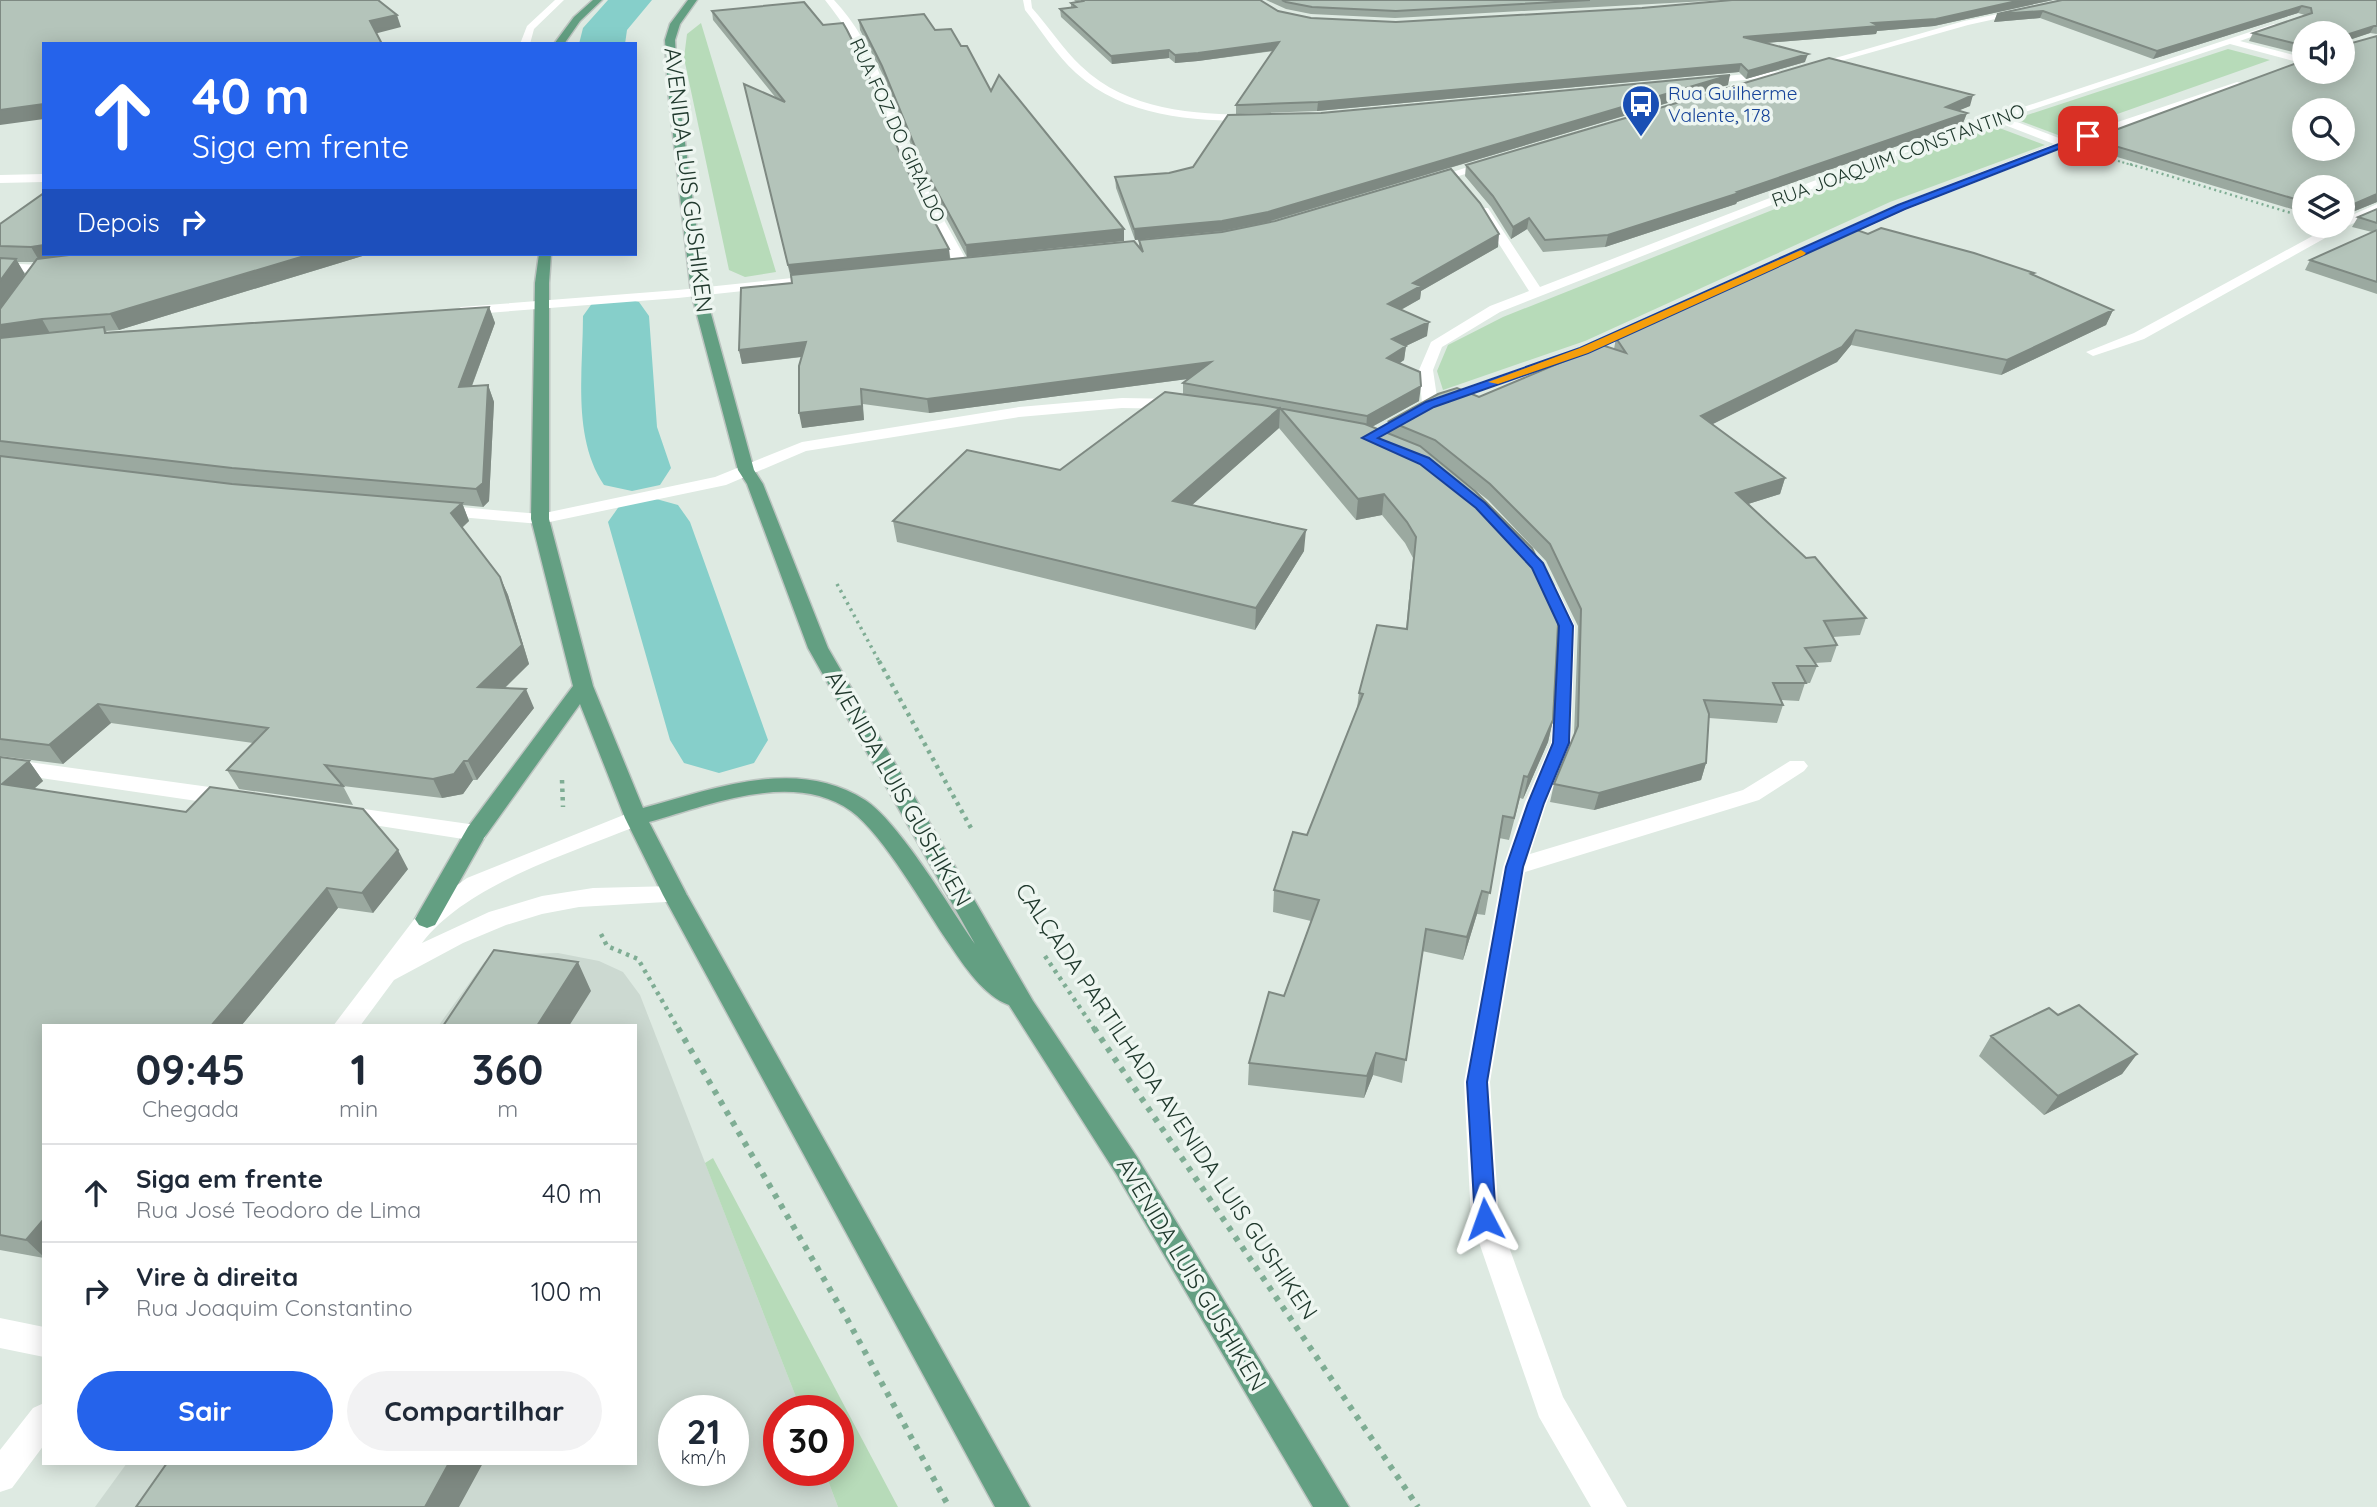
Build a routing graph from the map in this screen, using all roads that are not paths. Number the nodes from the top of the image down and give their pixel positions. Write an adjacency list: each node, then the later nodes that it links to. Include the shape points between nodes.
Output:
1 (560, 0): 9 (street, via 530,28)
2 (598, 0): 10 (main road)
3 (693, 0): 34 (main road, AVENIDA LUIS GUSHIKEN, via 674,24 670,40)
4 (830, 0): 30 (street, RUA FOZ DO GIRALDO, via 859,40 910,165)
5 (1027, 0): 18 (street, via 1028,8 1079,70 1110,94 1136,106 1172,113)
6 (2078, 0): 14 (street, via 1967,23)
7 (2290, 22): 8 (street, RUA JOAQUIM CONSTANTINO)
8 (2230, 41): 11 (street); 19 (street, RUA JOAQUIM CONSTANTINO)
9 (526, 42)
10 (560, 42)
11 (2292, 58)
12 (2292, 66): 13 (street)
13 (2281, 70)
14 (1783, 74): 16 (street); 17 (street)
15 (2256, 79): 20 (street, RUA JOAQUIM CONSTANTINO)
16 (1687, 82)
17 (1729, 90)
18 (1269, 118)
19 (1996, 118): 20 (street); 35 (street, RUA JOAQUIM CONSTANTINO)
20 (2064, 144): 35 (street, RUA JOAQUIM CONSTANTINO, via 1902,207 1584,351 1425,407 1426,370 1436,345 1495,309)
21 (1505, 158): 24 (street, via 1457,179)
22 (42, 178): 23 (street)
23 (0, 179)
24 (1414, 186)
25 (1477, 202): 35 (street)
26 (2377, 208): 27 (street)
27 (2355, 219)
28 (2318, 238): 40 (street, via 2139,335)
29 (545, 256): 37 (main road)
30 (961, 263)
31 (0, 267): 33 (street, via 46,268)
32 (837, 277): 34 (street)
33 (21, 291): 36 (street); 39 (street)
34 (698, 292): 37 (street); 42 (main road, AVENIDA LUIS GUSHIKEN)
35 (1537, 292)
36 (0, 294)
37 (542, 305): 38 (street); 44 (main road)
38 (441, 312)
39 (0, 326)
40 (2093, 352)
41 (1190, 405): 42 (street, via 1122,403 1020,412 802,447)
42 (746, 470): 44 (street, via 720,481); 57 (main road, AVENIDA LUIS GUSHIKEN, via 818,648)
43 (416, 509): 44 (street)
44 (540, 519): 46 (main road)
45 (1538, 566): 53 (street, via 1566,626 1561,743)
46 (583, 686): 51 (main road); 52 (main road)
47 (0, 765): 49 (street)
48 (1797, 766): 53 (street, via 1751,795)
49 (258, 802)
50 (327, 811): 52 (street)
51 (636, 818): 54 (main road); 55 (street, via 475,884); 57 (main road, via 718,795 792,784 828,791 859,806 888,836 975,963)
52 (476, 833): 55 (main road)
53 (1514, 867): 65 (street, via 1477,1082 1485,1219 1550,1406)
54 (674, 895): 56 (street, via 568,900 501,916 452,937); 63 (main road)
55 (427, 919): 56 (street)
56 (382, 978): 58 (street)
57 (1024, 1008): 64 (main road, AVENIDA LUIS GUSHIKEN, via 1127,1166)
58 (347, 1024)
59 (0, 1333): 60 (street)
60 (42, 1342)
61 (42, 1422): 62 (street)
62 (0, 1476)
63 (1013, 1507)
64 (1332, 1507)
65 (1610, 1507)

